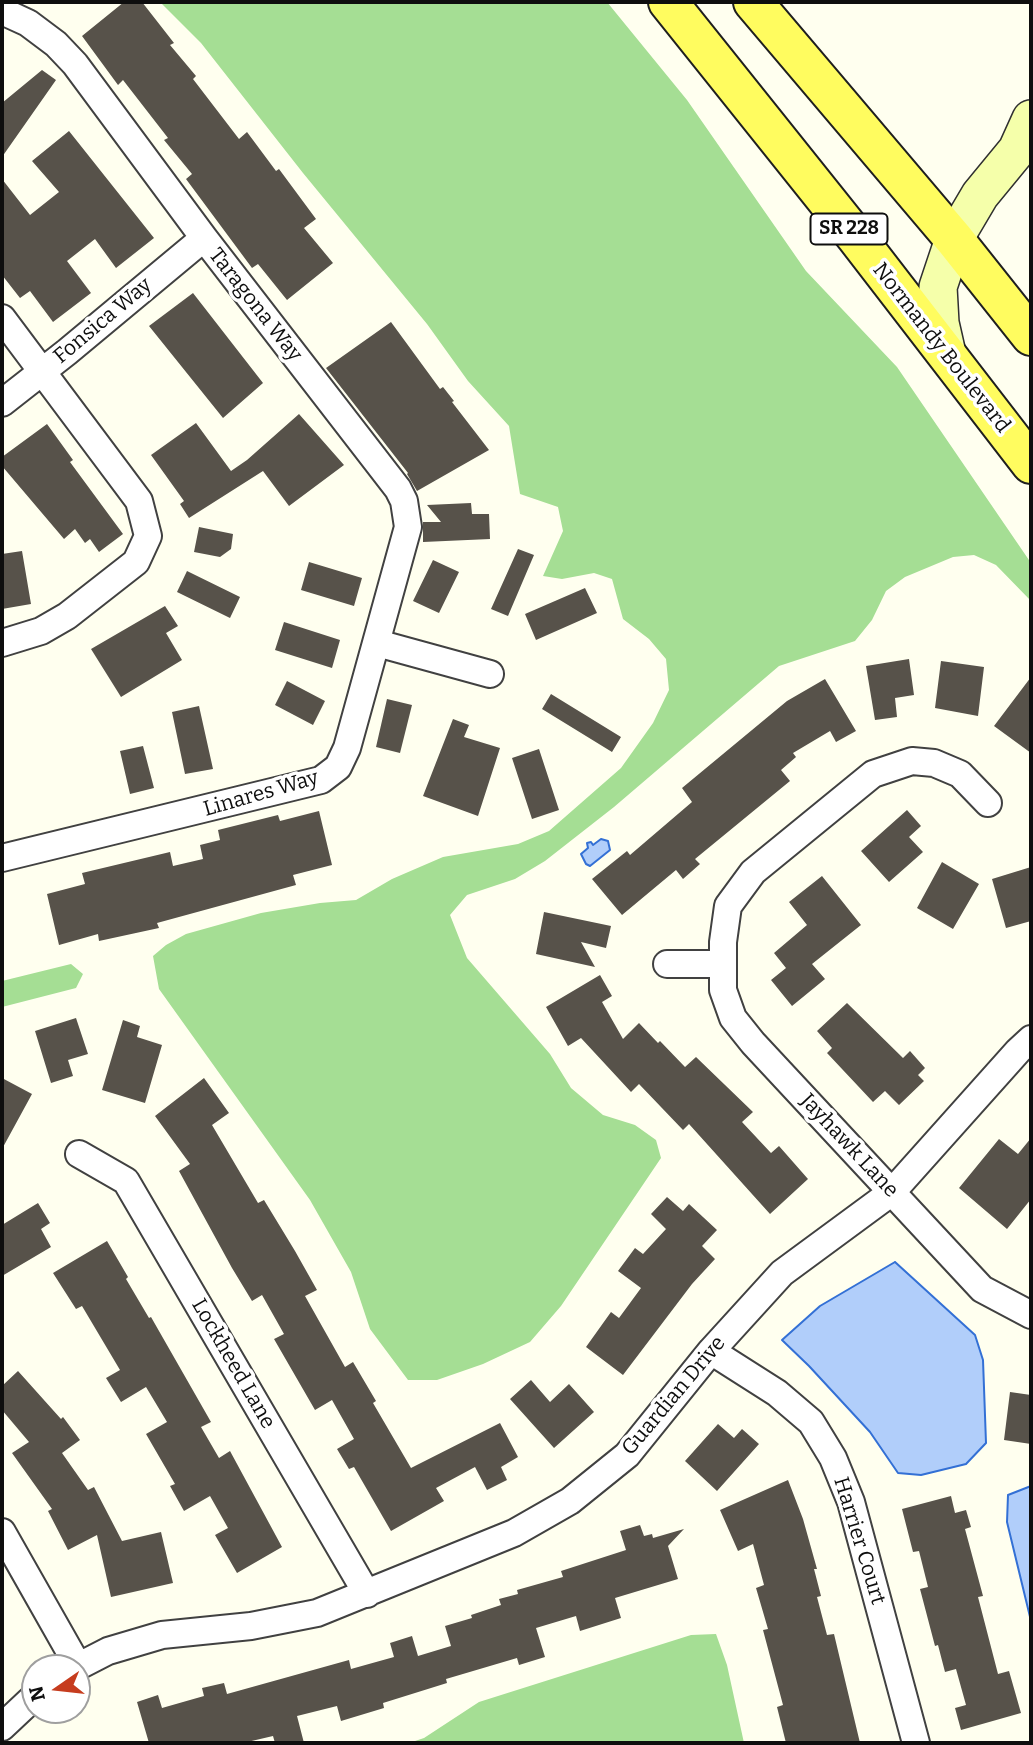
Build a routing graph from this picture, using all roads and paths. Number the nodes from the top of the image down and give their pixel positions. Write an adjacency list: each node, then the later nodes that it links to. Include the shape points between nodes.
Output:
1 (668, 2): 9 (main road, Normandy Boulevard / SR 228)
2 (753, 2): 6 (main road)
3 (2, 11): 5 (street, Taragona Way, via 28,23 75,64)
4 (1031, 119): 6 (street, via 1017,150 980,195)
5 (204, 238): 10 (street, Fonsica Way); 14 (street, Taragona Way, via 404,501 408,527)
6 (954, 239): 8 (main road); 9 (street, via 938,287)
7 (2, 318): 10 (street)
8 (1031, 336)
9 (947, 355): 12 (main road, Normandy Boulevard / SR 228)
10 (42, 371): 11 (street, Fonsica Way); 13 (street, via 139,501 148,536 136,562 67,616 41,631)
11 (2, 403)
12 (1031, 464)
13 (2, 643)
14 (377, 643): 15 (street); 17 (street, Linares Way, via 347,748 338,767 321,780)
15 (490, 674)
16 (988, 803): 18 (street, Jayhawk Lane, via 961,774 934,763 912,761 873,774 753,872 727,906)
17 (2, 858)
18 (723, 953): 19 (street); 22 (street, Jayhawk Lane, via 723,990 733,1018)
19 (667, 964)
20 (1031, 1039): 22 (street, Guardian Drive)
21 (79, 1154): 26 (street, Lockheed Lane, via 126,1181)
22 (892, 1192): 23 (street, Jayhawk Lane, via 982,1289); 24 (street, Guardian Drive, via 782,1272)
23 (1031, 1315)
24 (711, 1351): 26 (street, Guardian Drive, via 627,1455 570,1500 514,1533); 31 (street, Harrier Court, via 777,1393 811,1422 833,1458 851,1502)
25 (2, 1532): 27 (street)
26 (368, 1594): 28 (street, Guardian Drive, via 317,1613 251,1626 162,1635)
27 (69, 1654)
28 (91, 1660)
29 (21, 1709): 30 (street)
30 (2, 1727)
31 (916, 1743)

